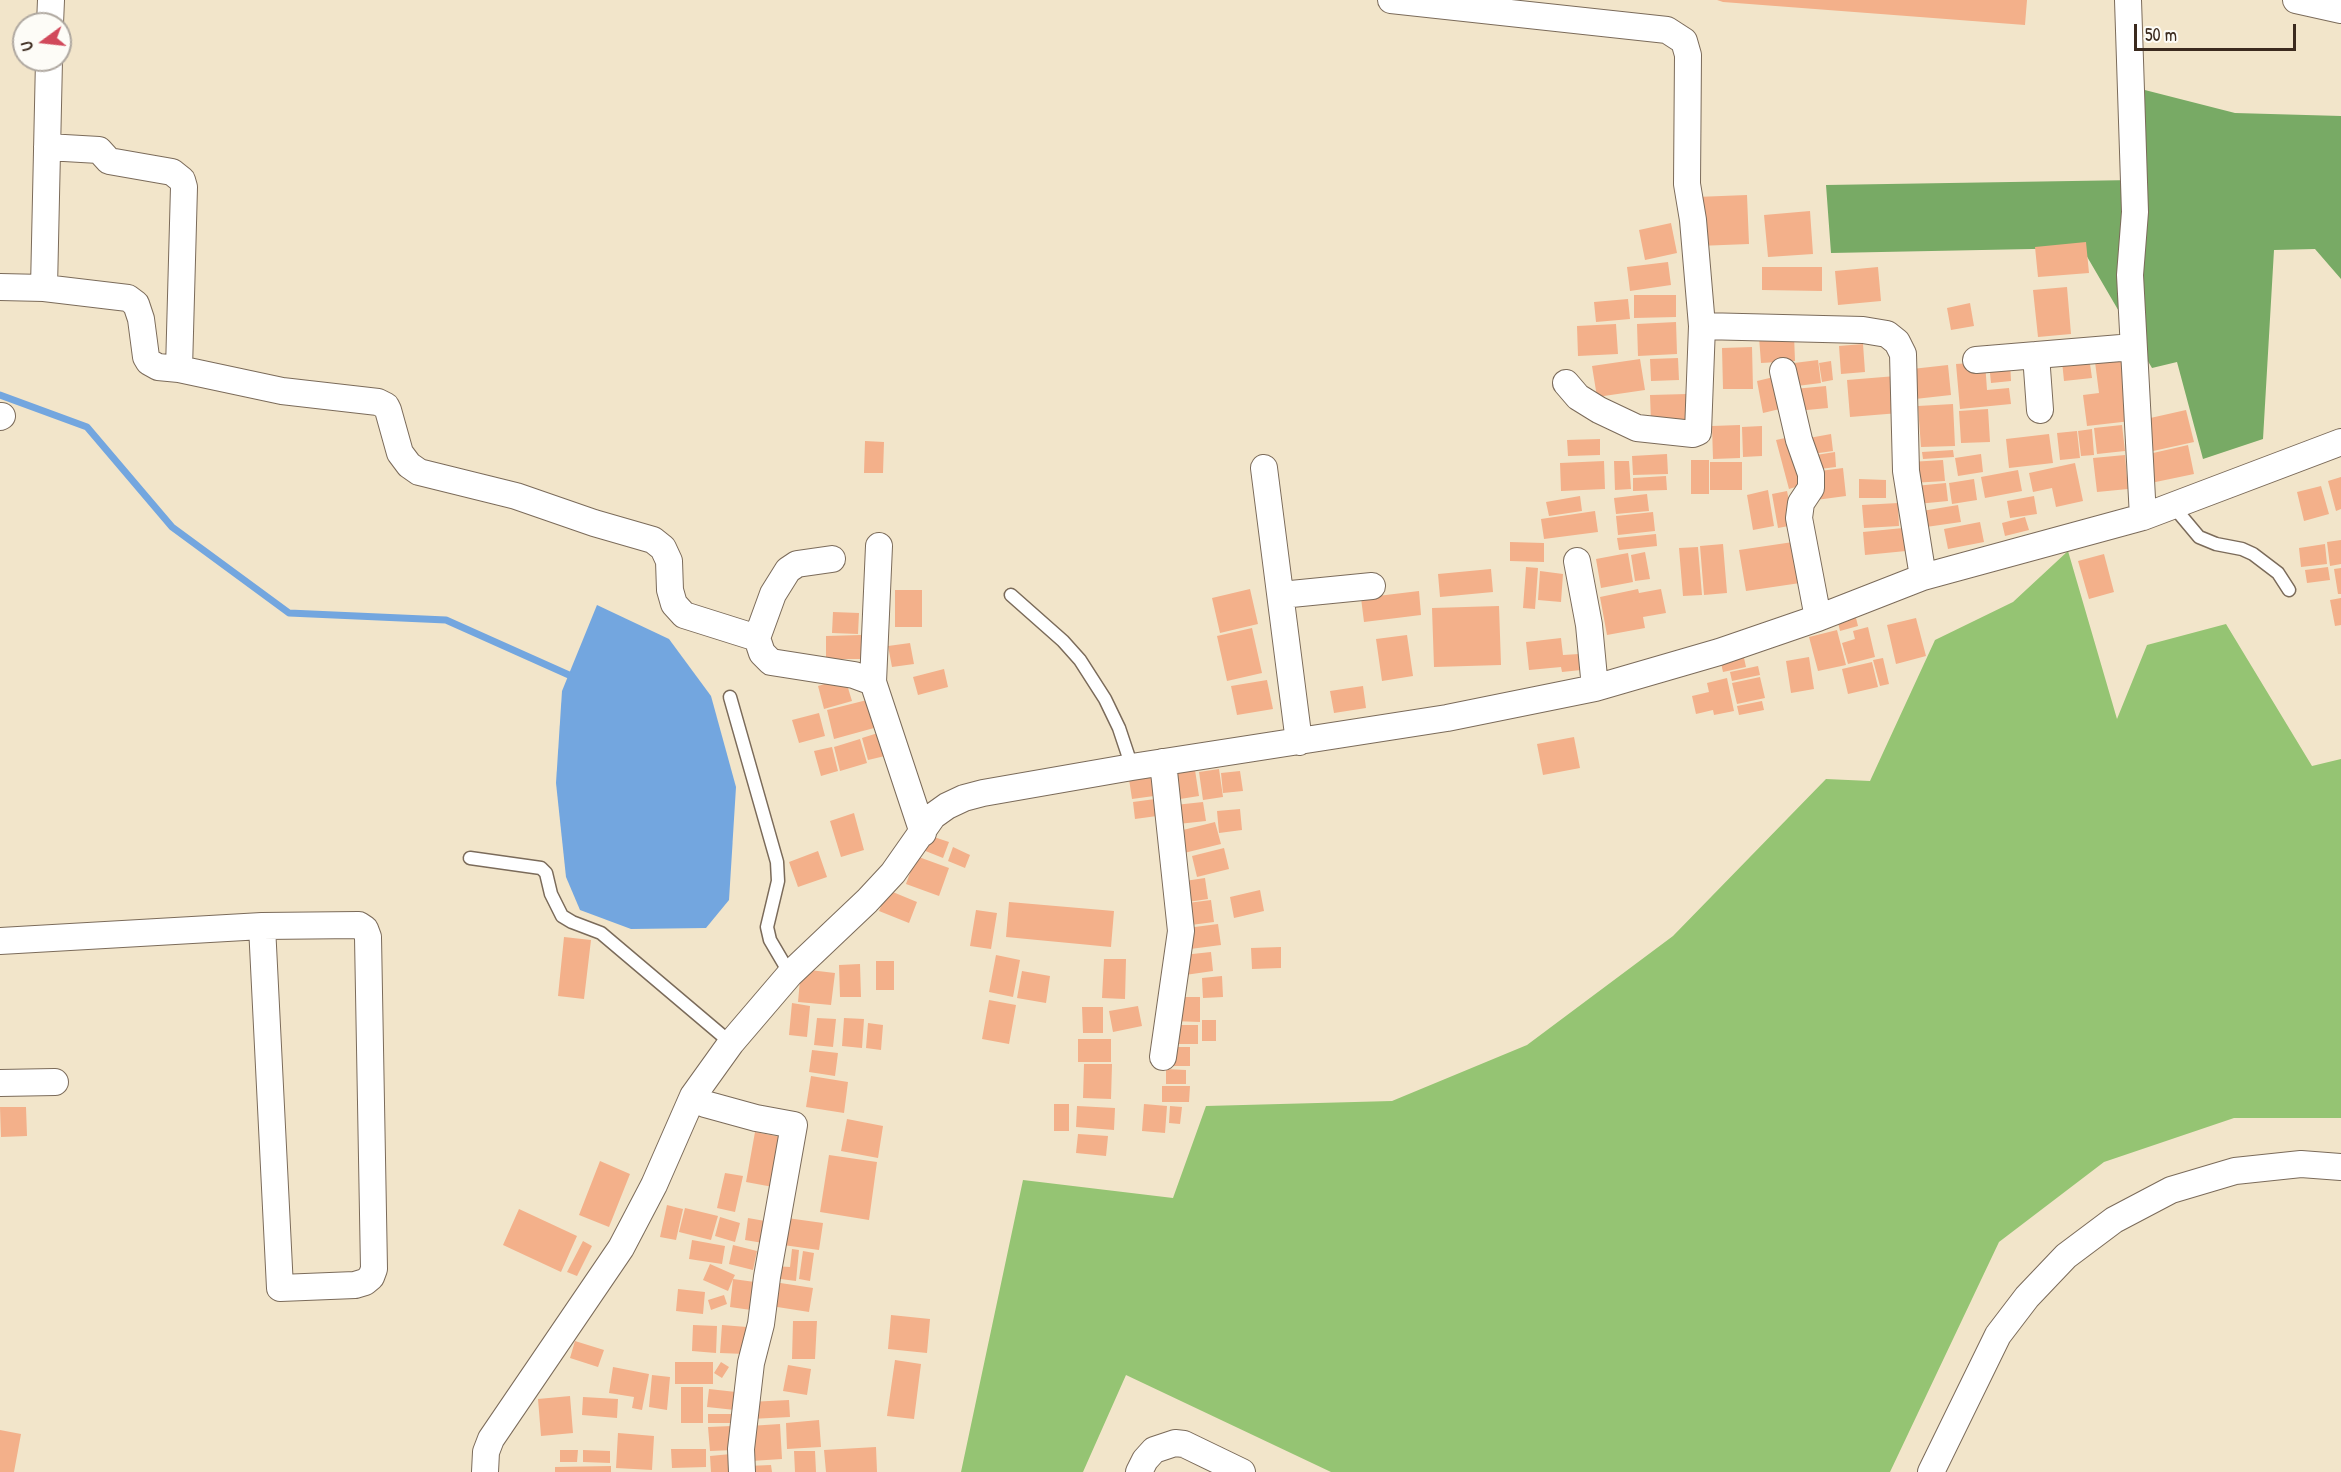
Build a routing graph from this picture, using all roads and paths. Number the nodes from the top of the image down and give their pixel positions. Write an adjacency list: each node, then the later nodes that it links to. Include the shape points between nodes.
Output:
1 (1390, 0): 9 (street, via 1667,30 1684,41 1688,55 1687,184)
2 (2128, 0): 10 (street, via 2135,212 2130,275)
3 (2296, 0): 4 (street)
4 (2341, 10)
5 (49, 72): 6 (street)
6 (47, 147): 8 (street); 13 (street, via 99,150 112,161 172,172 182,180)
7 (0, 287): 8 (street)
8 (44, 288): 13 (street, via 128,298 138,309 149,362)
9 (1702, 326): 15 (street, via 1696,434 1637,428 1578,397); 24 (street, via 1863,330 1887,334 1897,342 1903,354 1906,471)
10 (2133, 348): 11 (street); 20 (street)
11 (2036, 355): 12 (street); 16 (street)
12 (1976, 360)
13 (179, 369): 30 (street, via 282,391 378,402 388,410 400,453 419,472 516,496 653,540 663,548 669,561 670,590 674,604 684,615)
14 (1783, 371): 29 (street, via 1811,474 1811,488 1801,503 1799,518)
15 (1566, 383)
16 (2040, 410)
17 (2341, 442): 19 (street)
18 (1264, 468): 28 (street)
19 (2173, 506): 20 (street); 26 (lane, via 2199,537 2242,549 2266,562)
20 (2143, 517): 24 (street)
21 (879, 546): 31 (street)
22 (832, 559): 30 (street, via 797,564 788,570 773,594)
23 (1577, 561): 32 (street)
24 (1923, 577): 29 (street)
25 (1372, 586): 28 (street)
26 (2289, 590)
27 (1011, 595): 36 (lane, via 1080,660 1105,699)
28 (1281, 595): 34 (street)
29 (1818, 618): 32 (street, via 1689,662)
30 (757, 638): 31 (street, via 758,647 771,662 855,675)
31 (873, 682): 37 (street)
32 (1595, 688): 34 (street)
33 (730, 698): 41 (lane, via 777,862 778,881 767,927)
34 (1299, 742): 35 (street)
35 (1163, 762): 36 (street); 43 (street, via 1180,931)
36 (1132, 767): 37 (street, via 964,798 933,816)
37 (923, 833): 41 (street, via 867,901)
38 (470, 858): 42 (lane, via 541,868 562,916 601,933)
39 (262, 926): 39 (street, via 280,1288 355,1285 371,1277 374,1269 368,937 359,925); 40 (street)
40 (0, 941)
41 (790, 975): 42 (street)
42 (731, 1043): 46 (street)
43 (1163, 1057)
44 (55, 1082): 45 (street)
45 (0, 1083)
46 (693, 1096): 48 (street, via 621,1248 491,1438); 49 (street, via 705,1104 794,1125 751,1363)
47 (2341, 1167): 52 (street, via 2301,1164 2235,1171 2171,1190 2114,1220 2066,1256 1998,1335)
48 (485, 1472)
49 (742, 1472)
50 (1139, 1472): 51 (street, via 1154,1450 1175,1443)
51 (1242, 1472)
52 (1931, 1472)

